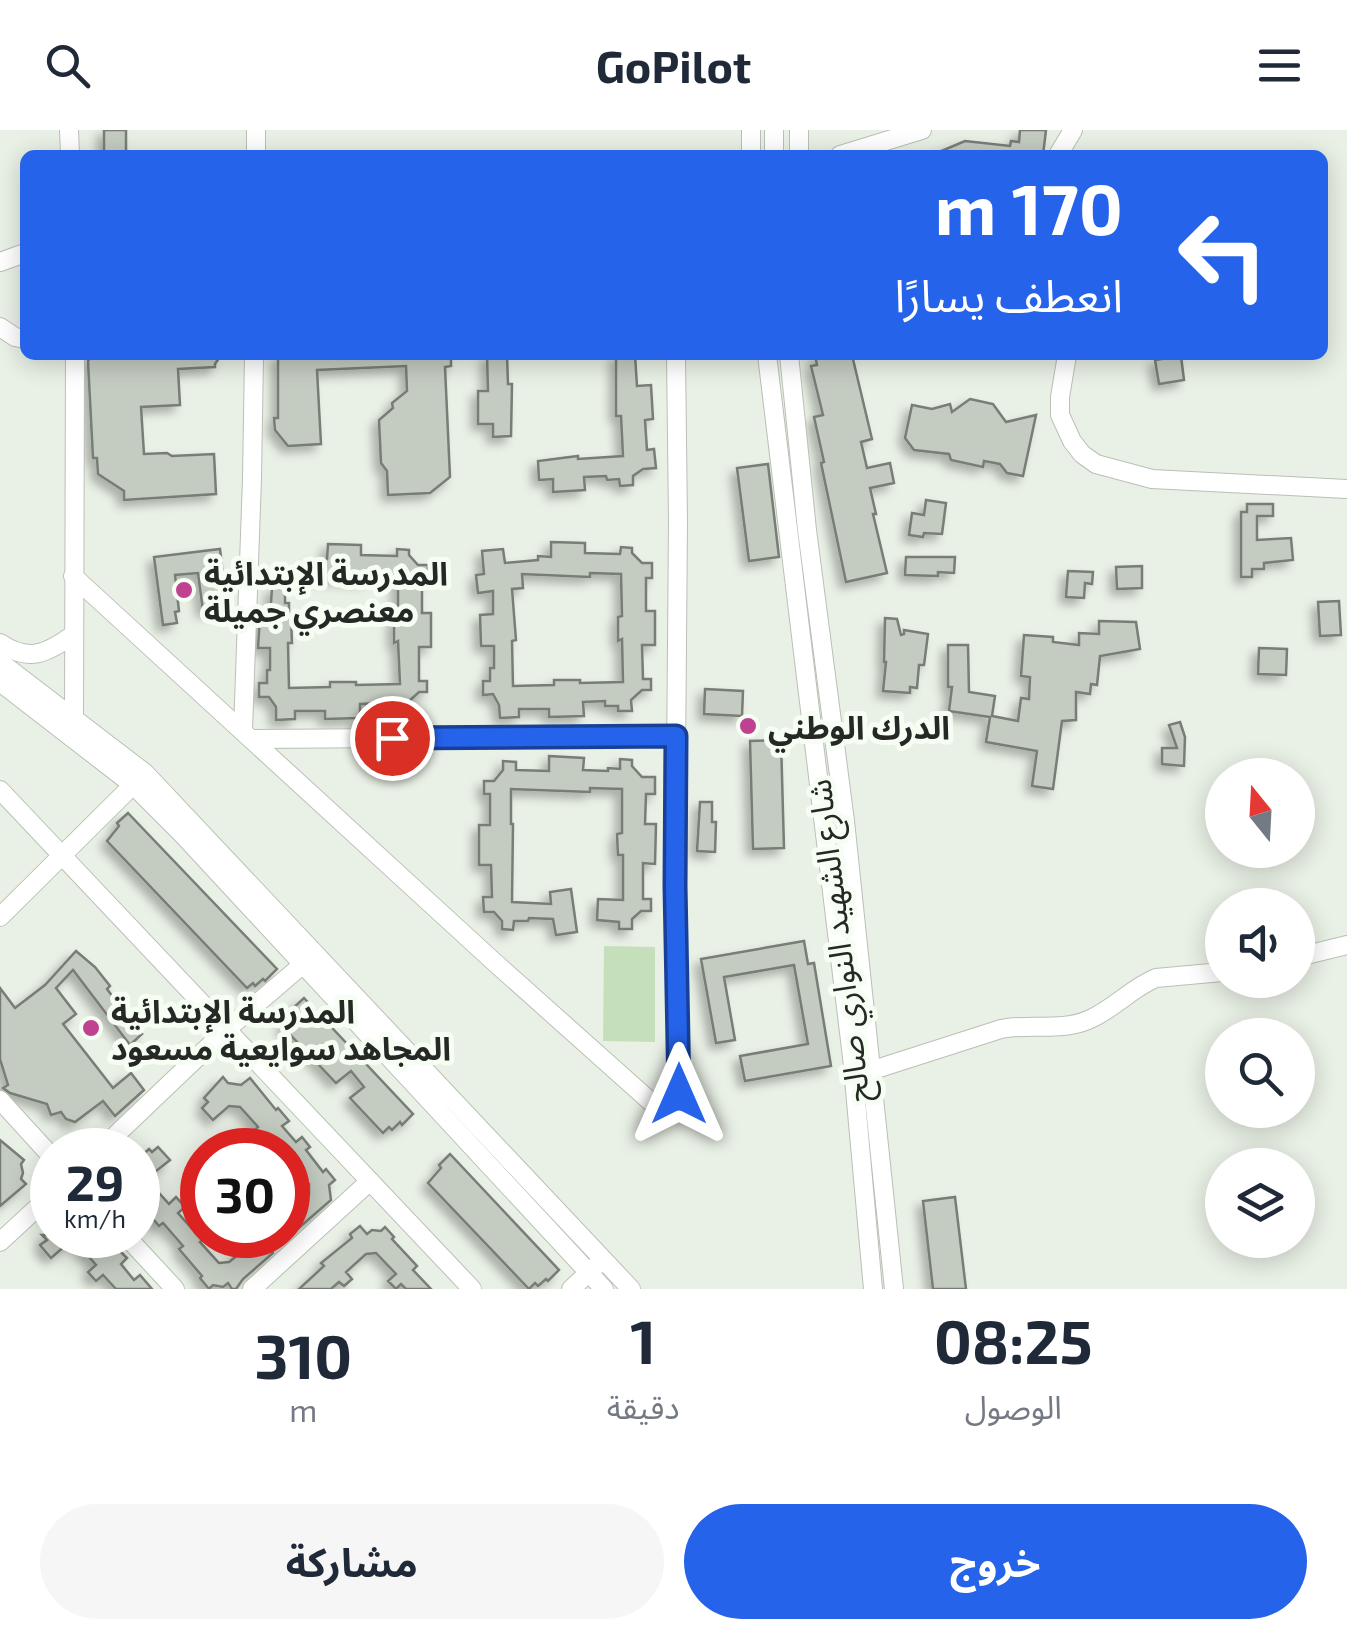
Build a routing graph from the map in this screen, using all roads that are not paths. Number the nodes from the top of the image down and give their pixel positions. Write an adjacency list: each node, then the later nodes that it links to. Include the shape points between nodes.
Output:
1 (922, 130): 2 (street)
2 (856, 150)
3 (75, 360): 10 (street)
4 (254, 360): 15 (street)
5 (676, 360): 16 (street)
6 (769, 360): 42 (street, شارع الشهيد النواري صالح)
7 (790, 360): 26 (street, شارع الشهيد النواري صالح)
8 (1066, 360): 9 (street, via 1062,422 1096,464 1152,479)
9 (1347, 489)
10 (74, 576): 11 (street); 15 (street)
11 (74, 634): 12 (street, via 37,654); 14 (street)
12 (0, 648): 14 (street)
13 (0, 682): 17 (street)
14 (74, 719): 17 (street)
15 (248, 734): 16 (street); 16 (street, via 506,973 651,1102 666,1107 679,1094)
16 (676, 736)
17 (139, 779): 19 (street); 23 (street)
18 (0, 790): 19 (street)
19 (64, 856): 20 (street); 25 (street)
20 (0, 917)
21 (1347, 945): 22 (street)
22 (1315, 953)
23 (309, 959): 25 (street); 34 (street); 35 (street)
24 (1205, 974): 26 (street, via 1156,978 1089,1020 1001,1028)
25 (226, 1030): 28 (street); 30 (street)
26 (870, 1071): 43 (street, شارع الشهيد النواري صالح)
27 (0, 1100): 29 (street)
28 (123, 1128)
29 (30, 1133)
30 (370, 1181): 37 (street); 38 (street)
31 (30, 1214): 32 (street)
32 (0, 1242)
33 (146, 1258): 36 (street)
34 (604, 1259): 35 (street); 41 (street)
35 (589, 1272): 39 (street); 40 (street)
36 (174, 1289)
37 (252, 1289)
38 (472, 1289)
39 (572, 1289)
40 (604, 1289)
41 (631, 1289)
42 (873, 1289)
43 (894, 1289)

